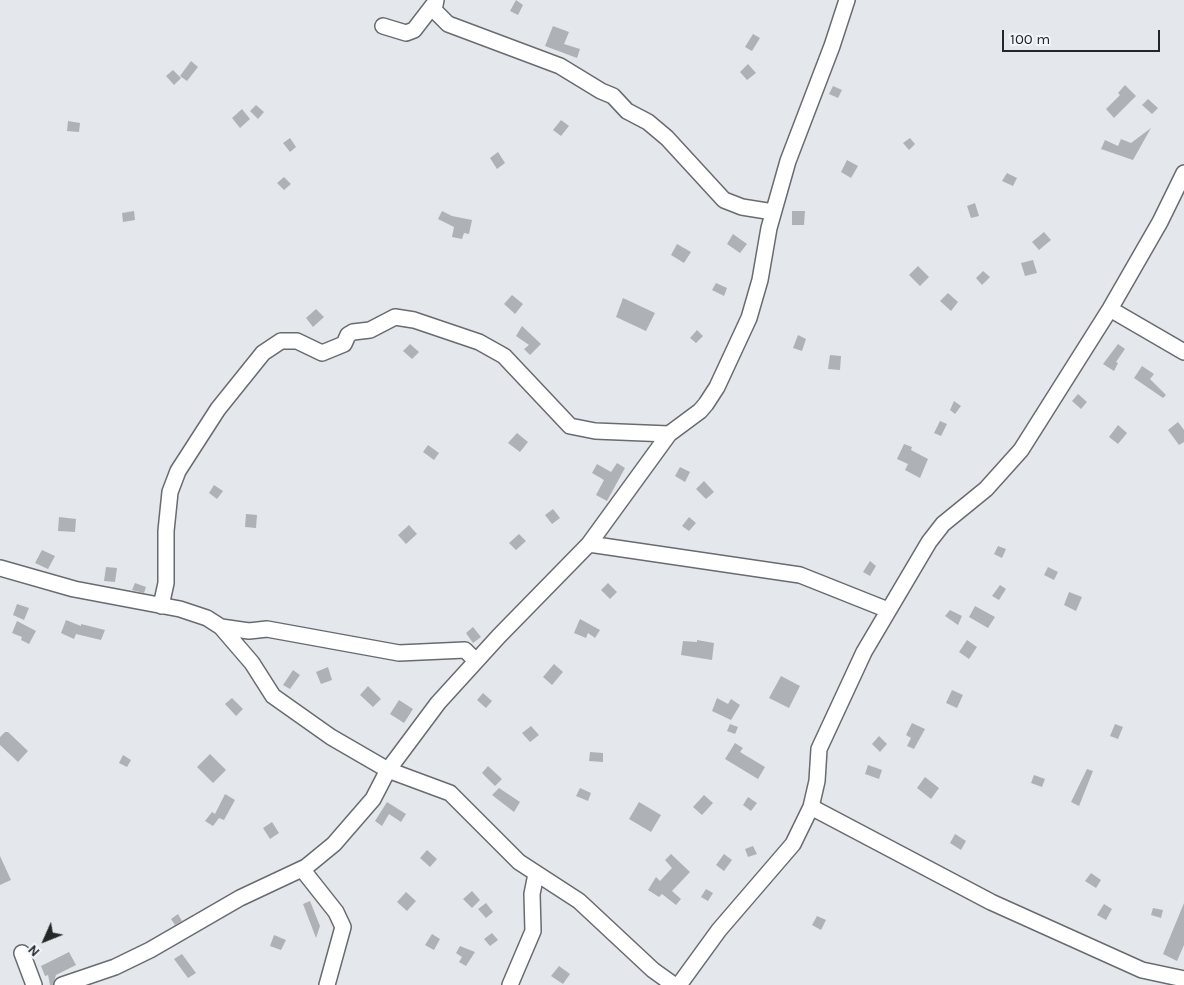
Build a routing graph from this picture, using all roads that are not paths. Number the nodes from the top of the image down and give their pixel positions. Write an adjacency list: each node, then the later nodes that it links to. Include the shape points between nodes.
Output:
1 (847, 0): 5 (street, via 788,161)
2 (435, 2): 3 (street, via 414,30 406,33); 5 (street, via 438,15 448,24 560,66 613,96 627,111 648,122 666,138 724,200 742,207)
3 (383, 26)
4 (1184, 173): 6 (street)
5 (773, 212): 8 (street, via 749,318 717,387 700,411)
6 (1110, 310): 7 (street); 12 (street, via 1021,450 986,489 943,524)
7 (1184, 352)
8 (669, 434): 9 (street); 11 (street, via 595,431 570,426 504,356 479,342 414,320 395,317 370,330 353,332 344,344 322,353 297,341 281,341 263,353 218,409 178,471 170,492 166,583)
9 (589, 544): 12 (street, via 800,575); 14 (street)
10 (0, 568): 11 (street)
11 (161, 606): 13 (street, via 194,613)
12 (888, 610): 16 (street, via 856,667 819,749)
13 (221, 627): 14 (street, via 249,631 267,629 399,653 465,650); 15 (street, via 252,662 273,696 331,738)
14 (476, 661): 15 (street, via 438,703)
15 (388, 770): 17 (street, via 374,799 350,827); 18 (street, via 450,793 519,862)
16 (812, 807): 20 (street, via 992,902 1142,970); 26 (street, via 793,844 725,922)
17 (302, 869): 22 (street, via 240,898 115,967); 23 (street, via 336,912 343,927)
18 (536, 874): 24 (street, via 532,894 533,931); 25 (street, via 579,901 653,970)
19 (22, 953): 21 (street)
20 (1184, 979)
21 (34, 985)
22 (62, 985)
23 (327, 985)
24 (510, 985)
25 (674, 985)
26 (679, 985)

